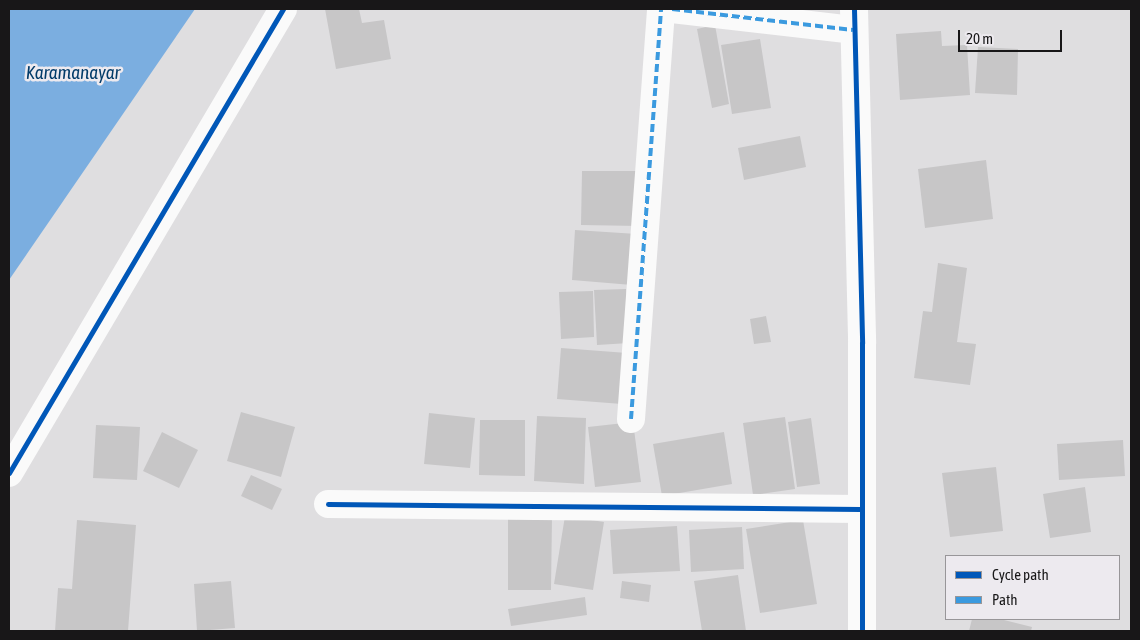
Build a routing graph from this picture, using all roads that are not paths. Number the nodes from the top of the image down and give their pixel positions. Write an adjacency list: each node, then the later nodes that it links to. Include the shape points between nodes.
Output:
1 (283, 9): 6 (street)
2 (662, 9): 5 (street)
3 (672, 9): 4 (street)
4 (854, 19): 8 (street, via 862,344)
5 (631, 419)
6 (9, 473)
7 (328, 504): 8 (street)
8 (860, 509): 9 (street)
9 (862, 631)

